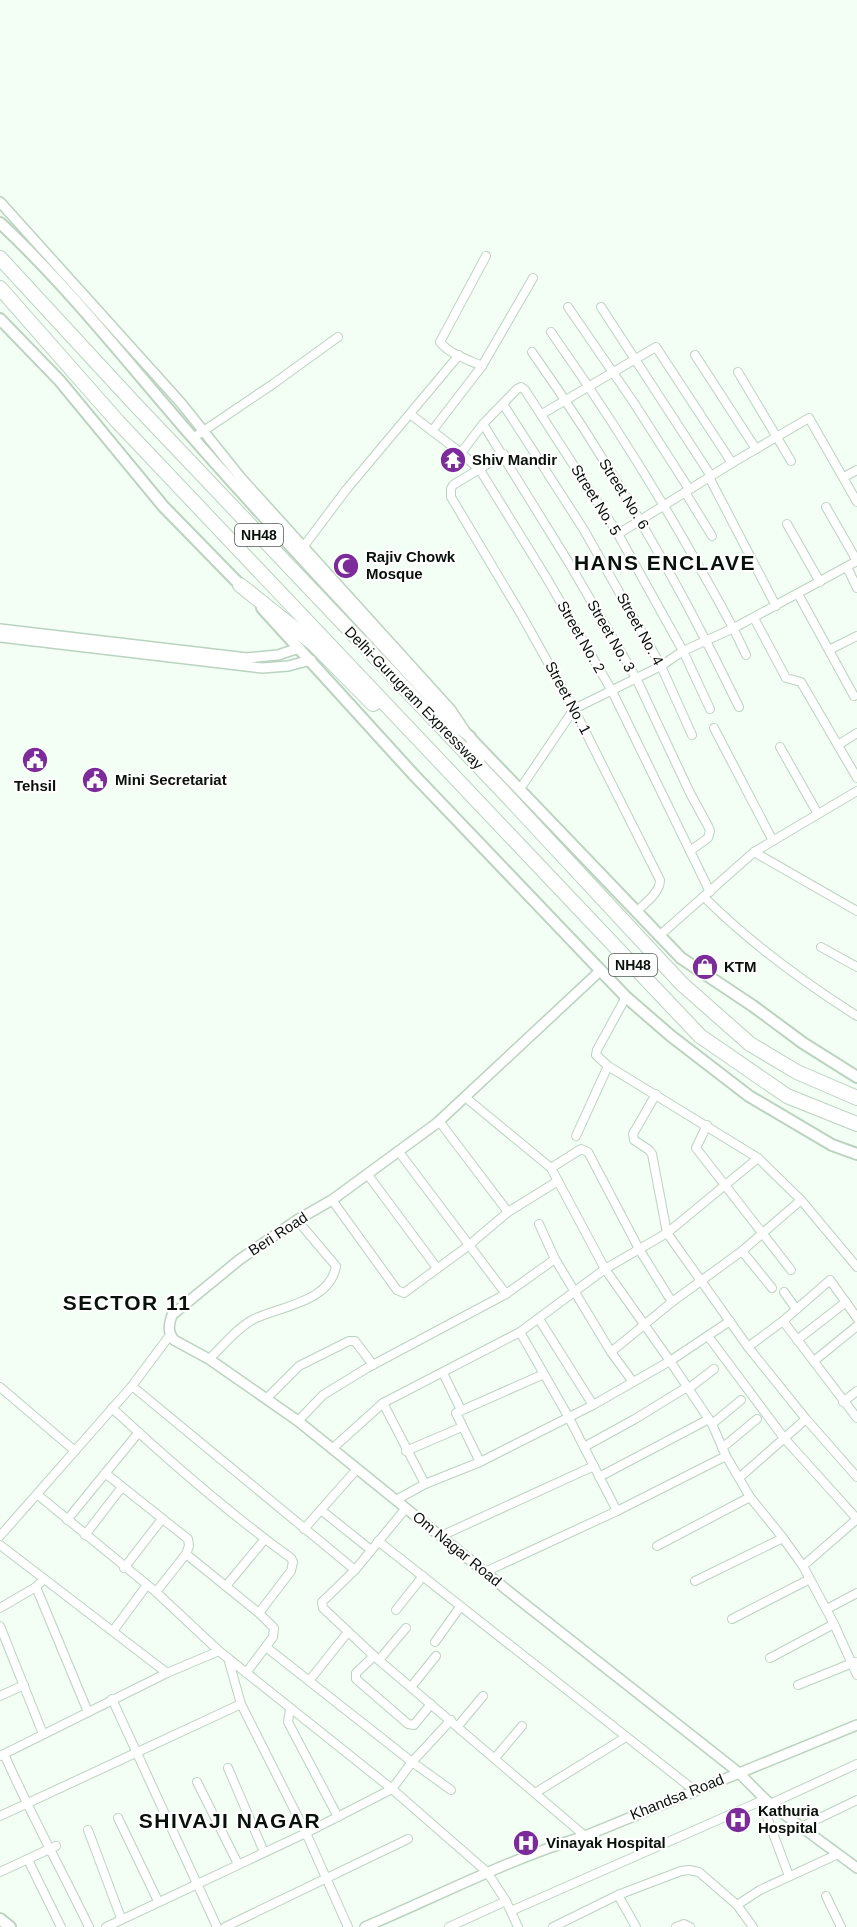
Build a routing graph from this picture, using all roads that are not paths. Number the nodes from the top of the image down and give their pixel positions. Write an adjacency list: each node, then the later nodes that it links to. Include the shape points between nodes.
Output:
1 (0, 202): 25 (street)
2 (0, 223): 28 (main road, via 69,292)
3 (486, 256): 13 (street, via 441,342)
4 (0, 258): 78 (highway, Delhi-Gurugram Expressway / NH48)
5 (533, 278): 16 (street)
6 (0, 288): 77 (highway, Delhi-Gurugram Expressway / NH48, via 118,422)
7 (568, 307): 17 (street)
8 (601, 307): 15 (street)
9 (0, 319): 49 (main road, via 60,381 164,506)
10 (551, 332): 19 (street)
11 (338, 337): 25 (street)
12 (532, 352): 20 (street, Street No. 6)
13 (459, 355): 16 (street); 22 (street)
14 (695, 355): 29 (street)
15 (635, 358): 17 (street); 33 (street, via 658,348); 36 (street)
16 (482, 366): 26 (street)
17 (612, 372): 19 (street); 38 (street)
18 (738, 372): 27 (street)
19 (590, 388): 20 (street); 40 (street)
20 (566, 401): 23 (street); 42 (street, Street No. 6)
21 (503, 404): 23 (street, Street No. 5, via 518,388 525,390); 24 (street); 64 (street, Street No. 4, via 584,530)
22 (410, 414): 26 (street, Street No. 2); 46 (street)
23 (542, 414): 44 (street, Street No. 5)
24 (483, 424): 30 (street); 31 (street, Street No. 3)
25 (203, 430): 28 (street); 46 (street)
26 (432, 431): 30 (street, Street No. 2)
27 (776, 436): 29 (street); 32 (street); 37 (street, via 809,418)
28 (193, 438): 46 (main road)
29 (756, 449): 33 (street)
30 (461, 453): 34 (street, Street No. 2)
31 (504, 454): 34 (street); 65 (street, Street No. 3)
32 (791, 461)
33 (732, 463): 36 (street)
34 (480, 470): 66 (street, Street No. 2); 69 (street, Street No. 1, via 453,485 452,497)
35 (857, 470): 37 (street)
36 (710, 477): 38 (street); 52 (street)
37 (844, 477): 39 (street)
38 (687, 491): 40 (street); 45 (street)
39 (857, 502)
40 (665, 506): 42 (street); 54 (street)
41 (826, 507): 47 (street, via 857,561)
42 (641, 520): 44 (street); 58 (street, Street No. 6)
43 (787, 524): 48 (street)
44 (618, 534): 61 (street, Street No. 5)
45 (712, 536)
46 (300, 551): 74 (main road, via 454,724)
47 (847, 567): 48 (street); 50 (street)
48 (820, 582): 51 (street)
49 (240, 585): 59 (main road); 77 (highway, via 314,644 397,729)
50 (857, 588)
51 (798, 594): 52 (street); 60 (street)
52 (776, 606): 53 (street)
53 (754, 618): 54 (street); 75 (street, via 786,678 801,682)
54 (734, 628): 58 (street); 62 (street)
55 (0, 629): 59 (street, via 247,658)
56 (857, 636): 60 (street)
57 (0, 637): 63 (street, via 262,668)
58 (707, 640): 61 (street); 68 (street, Street No. 6)
59 (299, 648): 63 (main road)
60 (829, 650): 67 (street)
61 (683, 651): 64 (street); 70 (street, Street No. 5)
62 (746, 655)
63 (311, 660): 92 (main road, via 413,774)
64 (661, 666): 65 (street); 73 (street, Street No. 4)
65 (636, 678): 66 (street); 84 (street, Street No. 3, via 710,831 708,838)
66 (612, 691): 69 (street); 84 (street, Street No. 2)
67 (854, 696)
68 (740, 707)
69 (574, 709): 80 (street); 88 (street, Street No. 1, via 660,880 656,892)
70 (710, 709)
71 (714, 728): 83 (street)
72 (857, 733): 75 (street)
73 (692, 735)
74 (470, 737): 78 (main road); 80 (main road)
75 (838, 745): 79 (street)
76 (780, 747): 82 (street)
77 (441, 762): 101 (highway, Delhi-Gurugram Expressway / NH48, via 700,1036 787,1096)
78 (481, 769): 99 (highway, Delhi-Gurugram Expressway / NH48, via 682,984 750,1044 797,1072)
79 (857, 778)
80 (520, 789): 88 (main road)
81 (857, 791): 82 (street)
82 (818, 814): 83 (street)
83 (773, 841): 85 (street)
84 (690, 851): 86 (street, Street No. 2)
85 (754, 852): 86 (street); 87 (street)
86 (707, 894): 89 (street); 94 (street, Street No. 2, via 735,928)
87 (857, 911)
88 (636, 912): 89 (main road)
89 (659, 936): 96 (main road, via 689,964)
90 (821, 947): 91 (street)
91 (857, 967)
92 (601, 970): 93 (main road); 98 (street, Beri Road)
93 (626, 997): 95 (street, via 596,1053); 105 (main road, via 749,1096 832,1145)
94 (857, 1016)
95 (608, 1066): 97 (street); 103 (street)
96 (857, 1077)
97 (656, 1094): 102 (street); 116 (street, via 633,1136 652,1154)
98 (465, 1097): 100 (street, Beri Road); 107 (street)
99 (857, 1098)
100 (440, 1121): 104 (street, Beri Road); 113 (street)
101 (857, 1124)
102 (707, 1125): 106 (street); 110 (street, via 696,1148)
103 (576, 1136)
104 (399, 1152): 108 (street, Beri Road); 118 (street)
105 (857, 1154)
106 (758, 1158): 110 (street); 112 (street)
107 (551, 1168): 109 (street); 119 (street, via 581,1149 588,1152)
108 (368, 1175): 111 (street, Beri Road); 123 (street)
109 (558, 1181): 113 (street); 124 (street)
110 (725, 1186): 116 (street); 117 (street)
111 (333, 1200): 114 (street, Beri Road); 123 (street, via 397,1290 406,1293)
112 (801, 1200): 117 (street); 122 (street)
113 (508, 1212): 118 (street)
114 (297, 1220): 141 (street, Beri Road, via 238,1260 172,1315); 146 (street, via 336,1266 329,1283 287,1308 254,1319)
115 (539, 1224): 121 (street)
116 (667, 1233): 119 (street); 126 (street)
117 (763, 1234): 120 (street); 125 (street)
118 (468, 1246): 123 (street); 130 (street)
119 (639, 1249): 124 (street); 131 (street)
120 (742, 1251): 126 (street); 127 (street)
121 (555, 1259): 129 (street); 130 (street)
122 (857, 1267)
123 (437, 1268)
124 (605, 1269): 129 (street); 138 (street)
125 (790, 1270)
126 (702, 1280): 131 (street); 136 (street)
127 (772, 1288)
128 (784, 1292): 133 (street)
129 (575, 1293): 135 (street); 145 (street)
130 (506, 1294): 149 (street)
131 (672, 1302): 138 (street)
132 (846, 1302): 133 (street, via 830,1280); 134 (street); 143 (street)
133 (796, 1309): 137 (street)
134 (857, 1318)
135 (539, 1319): 140 (street); 162 (street)
136 (730, 1321): 142 (street); 144 (street)
137 (783, 1321): 143 (street); 144 (street)
138 (644, 1326): 145 (street); 147 (street)
139 (857, 1326): 148 (street)
140 (520, 1332): 151 (street); 152 (street)
141 (170, 1335): 146 (street, Om Nagar Road); 154 (street, Beri Road)
142 (708, 1336): 147 (street); 173 (street)
143 (797, 1340): 148 (street)
144 (748, 1347): 168 (street)
145 (611, 1352): 153 (street)
146 (209, 1359): 158 (street, Om Nagar Road)
147 (670, 1361): 153 (street); 156 (street)
148 (814, 1361): 160 (street)
149 (373, 1365): 158 (street, via 355,1341 349,1341 299,1366); 169 (street, via 323,1395)
150 (714, 1369): 156 (street)
151 (443, 1373): 161 (street); 164 (street)
152 (543, 1374): 164 (street); 165 (street)
153 (633, 1382): 162 (street)
154 (132, 1386): 163 (street, Beri Road); 196 (street)
155 (0, 1387): 176 (street)
156 (687, 1388): 170 (street); 174 (street)
157 (857, 1391): 160 (street)
158 (266, 1399): 169 (street, Om Nagar Road)
159 (741, 1400): 170 (street)
160 (843, 1402): 166 (street)
161 (383, 1403): 175 (street); 177 (street)
162 (592, 1405): 165 (street)
163 (112, 1408): 172 (street); 176 (street, Beri Road)
164 (461, 1410): 171 (street, via 456,1414)
165 (568, 1416): 174 (street); 179 (street)
166 (857, 1418)
167 (757, 1419): 178 (street)
168 (806, 1419): 173 (street); 185 (street)
169 (298, 1421): 175 (street, Om Nagar Road)
170 (710, 1422): 178 (street); 183 (street)
171 (462, 1427): 177 (street); 179 (street)
172 (139, 1432): 182 (street); 201 (street)
173 (784, 1438): 184 (street); 207 (street, via 857,1520)
174 (584, 1447): 180 (street)
175 (333, 1448): 181 (street, Om Nagar Road)
176 (75, 1451): 188 (street, Beri Road)
177 (406, 1451): 186 (street)
178 (724, 1452): 184 (street); 193 (street)
179 (480, 1462): 186 (street)
180 (594, 1466): 183 (street); 199 (street)
181 (357, 1469): 190 (street, Om Nagar Road); 192 (street)
182 (105, 1473): 187 (street); 195 (street)
183 (599, 1477): 193 (street)
184 (739, 1478): 189 (street)
185 (857, 1478)
186 (425, 1484): 190 (street)
187 (122, 1487): 194 (street); 197 (street)
188 (38, 1495): 195 (street); 198 (street, Beri Road)
189 (750, 1497): 200 (street); 204 (street)
190 (396, 1500): 191 (street, Om Nagar Road)
191 (406, 1508): 199 (street, Om Nagar Road); 202 (street)
192 (321, 1510): 196 (street); 205 (street)
193 (617, 1511): 210 (street)
194 (162, 1519): 206 (street, via 188,1539); 208 (street)
195 (68, 1520): 197 (street)
196 (304, 1529): 209 (street)
197 (85, 1535): 208 (street)
198 (0, 1536)
199 (441, 1536): 210 (street, Om Nagar Road)
200 (783, 1538): 207 (street); 214 (street)
201 (265, 1539): 216 (street); 224 (street, via 293,1562 291,1571)
202 (378, 1541): 205 (street); 211 (street)
203 (0, 1545): 212 (street)
204 (657, 1546)
205 (371, 1550): 209 (street)
206 (186, 1554): 216 (street); 218 (street)
207 (803, 1566): 213 (street)
208 (124, 1568): 215 (street)
209 (355, 1570): 230 (street, via 322,1604)
210 (485, 1572): 264 (street, Om Nagar Road)
211 (423, 1576): 220 (street); 223 (street)
212 (44, 1579): 217 (street); 229 (street)
213 (810, 1579): 222 (street); 225 (street)
214 (695, 1581)
215 (147, 1585): 218 (street); 229 (street)
216 (226, 1586): 224 (street)
217 (36, 1587): 221 (street); 252 (street)
218 (156, 1592): 233 (street)
219 (857, 1593): 222 (street)
220 (460, 1607): 231 (street); 257 (street)
221 (0, 1608)
222 (827, 1609): 226 (street)
223 (396, 1610)
224 (259, 1613): 232 (street, via 274,1628)
225 (732, 1619)
226 (834, 1624): 237 (street); 238 (street)
227 (0, 1626): 243 (street)
228 (406, 1628): 236 (street)
229 (112, 1631): 240 (street)
230 (348, 1632): 236 (street); 242 (street)
231 (435, 1642)
232 (266, 1647): 239 (street); 242 (street)
233 (219, 1651): 235 (street); 240 (street)
234 (436, 1656): 245 (street)
235 (228, 1658): 239 (street); 249 (street)
236 (377, 1658): 245 (street); 250 (street, via 356,1673 356,1679 408,1724 414,1725)
237 (770, 1658)
238 (855, 1663): 241 (street); 244 (street)
239 (246, 1672): 251 (street)
240 (167, 1673): 248 (street)
241 (857, 1675)
242 (309, 1681): 261 (street)
243 (24, 1685): 246 (street); 256 (street)
244 (798, 1685)
245 (411, 1687): 250 (street)
246 (0, 1696)
247 (483, 1696): 253 (street)
248 (112, 1699): 252 (street); 258 (street)
249 (241, 1704): 258 (street); 278 (street, via 262,1753)
250 (431, 1704): 253 (street)
251 (290, 1709): 266 (street); 274 (street, via 288,1722)
252 (88, 1712): 256 (street)
253 (454, 1723): 260 (street); 261 (street)
254 (857, 1725): 264 (street, Khandsa Road)
255 (522, 1726): 260 (street)
256 (43, 1734): 259 (street)
257 (626, 1737): 268 (street); 269 (street)
258 (138, 1754): 272 (street); 291 (street)
259 (2, 1755): 272 (street)
260 (495, 1758): 269 (street)
261 (412, 1762): 266 (street); 267 (street)
262 (857, 1764): 271 (street)
263 (228, 1768): 282 (street)
264 (738, 1772): 268 (street, Khandsa Road); 271 (street, Om Nagar Road)
265 (197, 1782): 285 (street)
266 (392, 1789): 274 (street); 288 (street)
267 (451, 1790)
268 (694, 1791): 279 (street, Khandsa Road)
269 (535, 1793): 279 (street)
270 (857, 1800): 276 (street)
271 (765, 1802): 276 (street, Om Nagar Road); 289 (street); 297 (street)
272 (26, 1804): 273 (street); 281 (street)
273 (0, 1816)
274 (338, 1817): 278 (street)
275 (118, 1818): 294 (street)
276 (801, 1827): 283 (street, Om Nagar Road)
277 (88, 1830): 298 (street)
278 (306, 1833): 282 (street); 290 (street)
279 (585, 1836): 288 (street, Khandsa Road)
280 (408, 1839): 290 (street)
281 (54, 1847): 284 (street); 303 (street)
282 (264, 1852): 285 (street)
283 (838, 1854): 286 (street, Om Nagar Road); 289 (street)
284 (28, 1860): 287 (street); 302 (street)
285 (238, 1864): 291 (street)
286 (855, 1864)
287 (0, 1872)
288 (487, 1872): 295 (street); 300 (street, Khandsa Road)
289 (789, 1876): 296 (street)
290 (325, 1879): 306 (street); 307 (street)
291 (196, 1884): 294 (street); 305 (street)
292 (618, 1894): 296 (street, via 689,1870 699,1872); 311 (street); 312 (street)
293 (826, 1896): 316 (street)
294 (158, 1901): 298 (street)
295 (506, 1901): 297 (street); 309 (street)
296 (737, 1905): 315 (street)
297 (510, 1911): 310 (street)
298 (121, 1918): 304 (street)
299 (0, 1919): 301 (main road)
300 (382, 1923): 308 (street, Khandsa Road)
301 (9, 1927)
302 (62, 1927)
303 (89, 1927)
304 (106, 1927)
305 (217, 1927)
306 (225, 1927)
307 (348, 1927)
308 (364, 1927)
309 (449, 1927)
310 (518, 1927)
311 (553, 1927)
312 (636, 1927)
313 (676, 1927): 314 (street)
314 (690, 1927)
315 (753, 1927)
316 (841, 1927)

